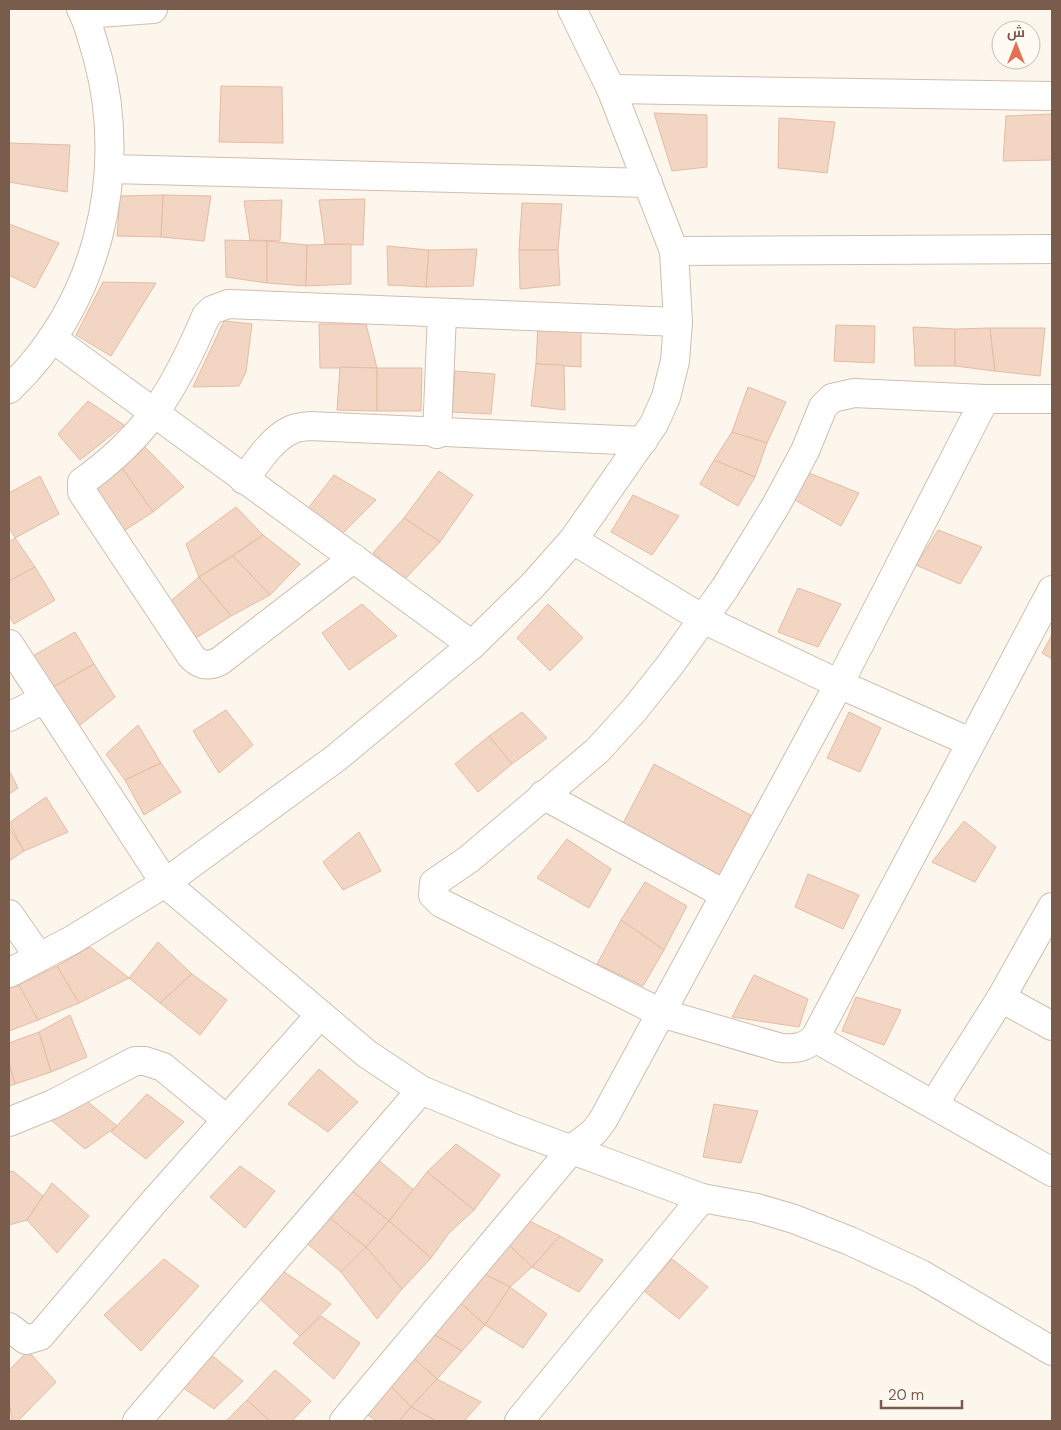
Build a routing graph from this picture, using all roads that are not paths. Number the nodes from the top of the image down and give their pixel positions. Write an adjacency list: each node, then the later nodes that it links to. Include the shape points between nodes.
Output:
1 (153, 9): 3 (street)
2 (572, 9): 4 (street)
3 (82, 11): 6 (street, via 106,99)
4 (611, 89): 5 (street); 7 (street)
5 (1052, 96)
6 (110, 169): 7 (street); 12 (street, via 96,246 77,294)
7 (648, 183): 9 (street)
8 (1052, 249): 9 (street)
9 (674, 251): 11 (street)
10 (442, 314): 11 (street); 16 (street, via 220,306 206,316 186,363); 17 (street)
11 (678, 322): 18 (street, via 675,361 666,397)
12 (52, 338): 13 (street); 16 (street)
13 (9, 389)
14 (985, 399): 15 (street); 23 (street, via 854,393 832,398 823,407 805,451 775,507); 26 (street)
15 (1052, 400)
16 (155, 414): 19 (street); 21 (street, via 116,456 82,482 81,488 195,661 203,665 220,661)
17 (437, 434): 18 (street); 19 (street, via 310,426 292,429 276,440)
18 (643, 441): 20 (street)
19 (244, 480): 21 (street)
20 (572, 540): 23 (street); 25 (street, via 533,586)
21 (354, 558): 25 (street)
22 (1052, 590): 29 (street)
23 (702, 619): 26 (street); 30 (street, via 670,665 598,750)
24 (9, 644): 27 (street)
25 (472, 646): 31 (street, via 336,758)
26 (839, 684): 29 (street); 32 (street)
27 (44, 699): 28 (street); 31 (street)
28 (9, 717)
29 (970, 742): 41 (street)
30 (543, 795): 32 (street); 38 (street, via 469,859 434,884 432,895 441,903)
31 (166, 883): 35 (street, via 123,911); 39 (street)
32 (724, 894): 38 (street)
33 (1052, 907): 37 (street)
34 (9, 914): 35 (street)
35 (39, 957): 36 (street)
36 (9, 973)
37 (1001, 998): 40 (street); 43 (street)
38 (661, 1013): 41 (street, via 782,1048 802,1047); 46 (street, via 604,1120)
39 (319, 1016): 42 (street, via 367,1054); 44 (street)
40 (1052, 1026)
41 (815, 1038): 43 (street)
42 (421, 1090): 46 (street); 51 (street)
43 (934, 1104): 47 (street)
44 (226, 1119): 45 (street, via 163,1067 135,1061 53,1104); 49 (street, via 40,1336 26,1340)
45 (9, 1122)
46 (572, 1150): 48 (street); 52 (street)
47 (1052, 1172)
48 (702, 1198): 50 (street, via 766,1211 850,1240 921,1274); 53 (street)
49 (9, 1327)
50 (1052, 1350)
51 (138, 1421)
52 (344, 1421)
53 (519, 1421)

